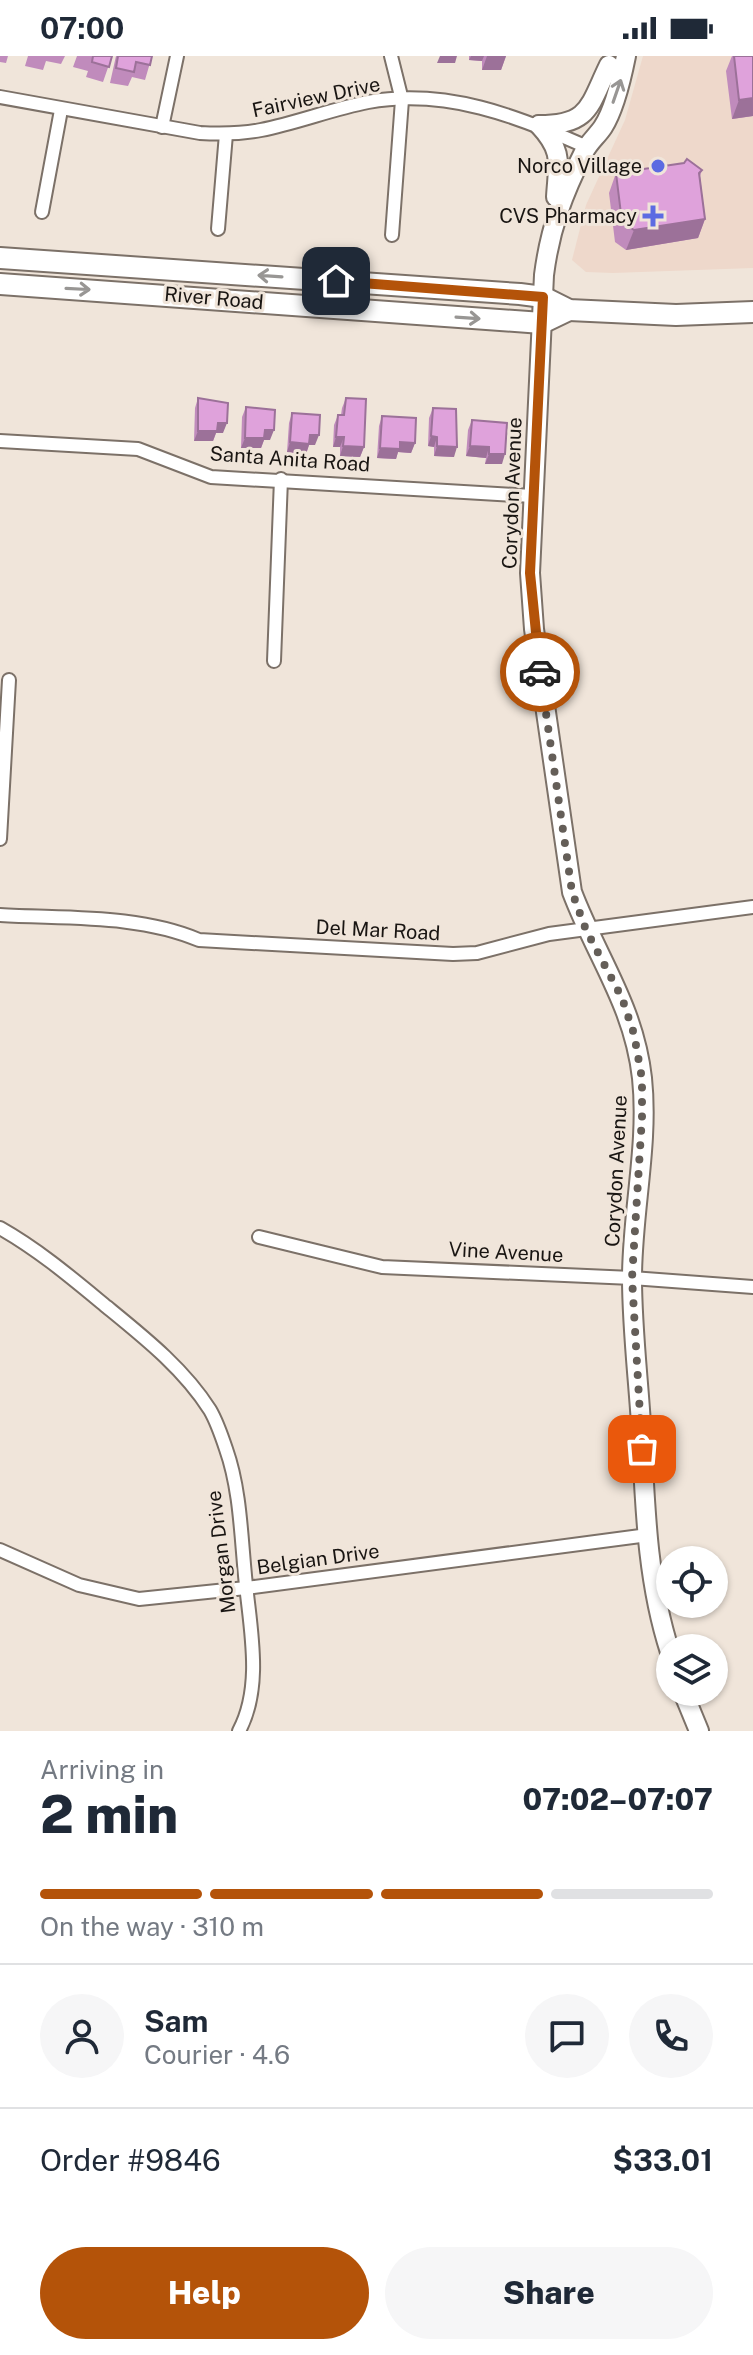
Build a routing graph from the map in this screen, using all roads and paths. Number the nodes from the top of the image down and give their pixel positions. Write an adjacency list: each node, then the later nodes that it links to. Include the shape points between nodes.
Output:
1 (177, 56): 9 (street)
2 (391, 56): 6 (street)
3 (626, 56): 11 (main road, one-way to 3, via 605,125)
4 (609, 60): 8 (main road, via 578,120); 11 (main road)
5 (0, 97): 7 (street, Fairview Drive)
6 (402, 100): 8 (street, Fairview Drive, via 458,102); 10 (street, Fairview Drive); 15 (street)
7 (61, 110): 9 (street, Fairview Drive); 12 (street)
8 (539, 125): 11 (street, Fairview Drive); 13 (main road, via 559,157)
9 (162, 127): 10 (street, Fairview Drive)
10 (226, 134): 14 (street)
11 (587, 147): 13 (main road)
12 (42, 212)
13 (555, 215): 18 (main road, Corydon Avenue)
14 (218, 229)
15 (392, 235)
16 (0, 258): 18 (main road, River Road, one-way to 16)
17 (0, 284): 21 (main road, River Road, one-way to 21)
18 (543, 297): 19 (main road, River Road); 21 (main road, Corydon Avenue)
19 (569, 310): 20 (main road, River Road); 21 (main road, River Road)
20 (753, 312)
21 (542, 323): 24 (main road, Corydon Avenue)
22 (0, 441): 23 (street, Santa Anita Road, via 138,449 211,477)
23 (281, 479): 24 (street, Santa Anita Road); 25 (street)
24 (532, 496): 30 (main road, Corydon Avenue, via 534,629 565,857)
25 (274, 661)
26 (9, 680): 27 (street)
27 (0, 839)
28 (753, 907): 30 (street, Del Mar Road)
29 (0, 915): 30 (street, Del Mar Road, via 131,923 175,929 199,940 453,954)
30 (586, 930): 33 (main road, Corydon Avenue, via 622,998 642,1079)
31 (0, 1228): 37 (street, Morgan Drive, via 58,1267 155,1346 211,1412 235,1491)
32 (259, 1237): 33 (street, Vine Avenue, via 382,1267)
33 (632, 1278): 34 (street, Vine Avenue); 35 (main road, Corydon Avenue)
34 (753, 1287)
35 (648, 1535): 37 (street, Belgian Drive); 38 (main road, Corydon Avenue)
36 (0, 1550): 37 (street, Belgian Drive, via 79,1585 139,1599)
37 (246, 1588): 40 (street, Morgan Drive, via 252,1687)
38 (665, 1634)
39 (689, 1706): 41 (main road)
40 (239, 1731)
41 (699, 1731)

